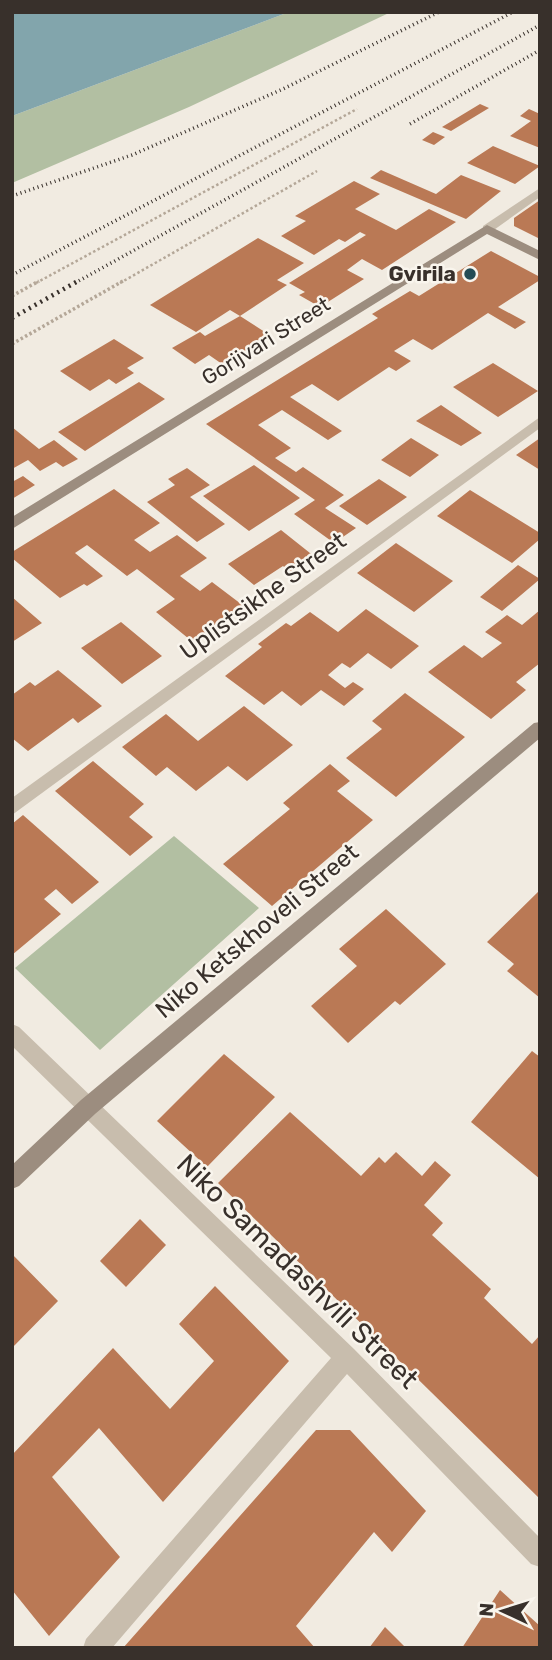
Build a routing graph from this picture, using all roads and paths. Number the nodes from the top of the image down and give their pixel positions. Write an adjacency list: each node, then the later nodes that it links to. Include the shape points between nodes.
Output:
1 (357, 108): 6 (path)
2 (317, 171): 7 (path)
3 (540, 191): 4 (street, Gorijvari Street)
4 (487, 229): 5 (main road); 9 (main road, Gorijvari Street)
5 (540, 256)
6 (12, 296)
7 (12, 344)
8 (540, 421): 11 (street, Uplistsikhe Street)
9 (12, 524)
10 (540, 728): 13 (main road, Niko Ketskhoveli Street)
11 (12, 808)
12 (12, 1032): 13 (street, Niko Samadashvili Street)
13 (88, 1107): 14 (main road, Niko Ketskhoveli Street); 15 (street, Niko Samadashvili Street)
14 (12, 1179)
15 (346, 1357): 16 (street, Niko Samadashvili Street); 17 (street)
16 (540, 1555)
17 (95, 1648)

